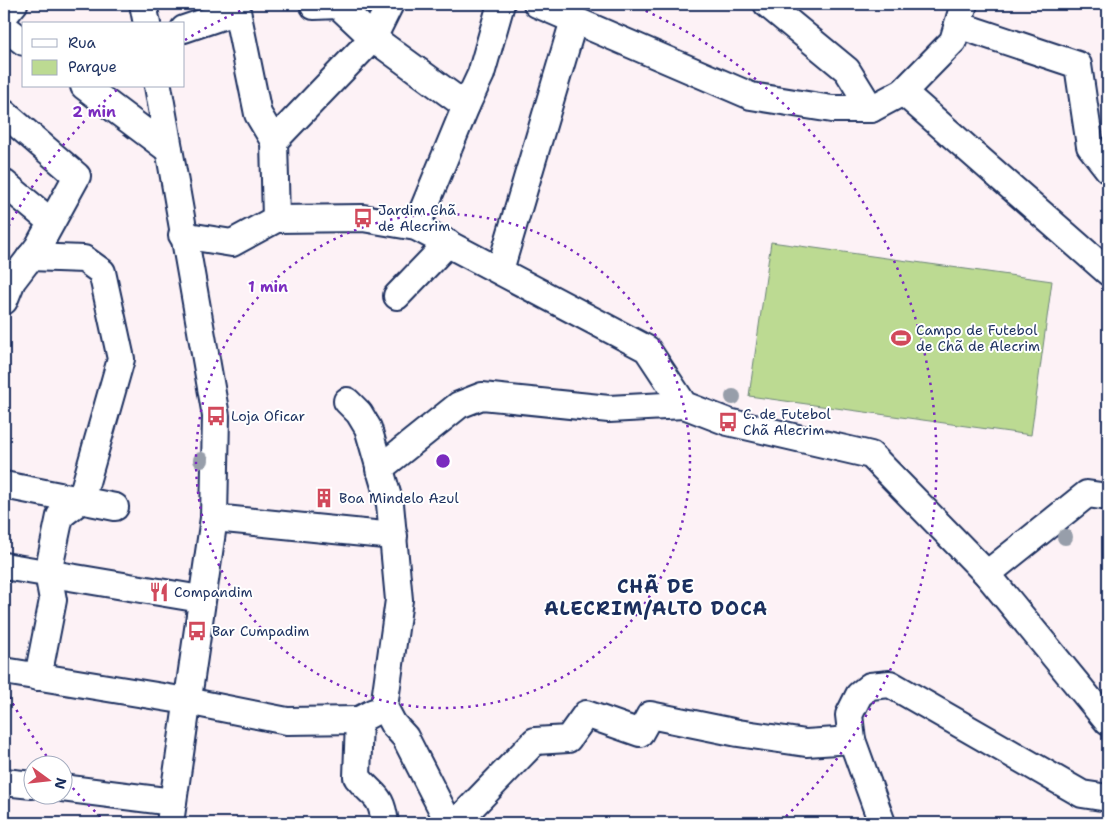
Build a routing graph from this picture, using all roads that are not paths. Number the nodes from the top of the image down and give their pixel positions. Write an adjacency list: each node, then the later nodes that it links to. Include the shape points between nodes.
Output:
1 (14, 4): 9 (street)
2 (143, 4): 11 (street)
3 (313, 4): 14 (street, via 338,5)
4 (390, 4): 14 (street)
5 (501, 4): 19 (street, via 481,74)
6 (537, 4): 10 (street)
7 (767, 4): 20 (street, via 847,70)
8 (961, 14): 18 (street, via 953,41); 24 (street, via 1078,65 1090,146)
9 (4, 16)
10 (574, 20): 20 (street, via 751,96 832,109); 32 (street)
11 (147, 22)
12 (4, 27): 15 (street)
13 (185, 29): 22 (street, via 237,11 258,114)
14 (373, 38): 19 (street); 22 (street)
15 (22, 40)
16 (87, 88): 23 (street)
17 (158, 88): 23 (street)
18 (903, 92): 20 (street); 33 (street)
19 (466, 106): 28 (street)
20 (871, 109)
21 (4, 114): 27 (street, via 77,176)
22 (274, 141): 26 (street)
23 (169, 150): 29 (street)
24 (1108, 169)
25 (4, 182): 27 (street)
26 (276, 219): 28 (street, via 363,218); 29 (street, via 232,243)
27 (52, 222): 31 (street)
28 (416, 227): 30 (street)
29 (182, 235): 43 (street, via 216,416)
30 (448, 243): 32 (street); 35 (street)
31 (30, 257): 34 (street); 41 (street, via 84,259 102,272 121,359)
32 (500, 270): 37 (street, via 647,349)
33 (1108, 272)
34 (7, 285)
35 (397, 296)
36 (347, 401): 38 (street, via 368,428)
37 (684, 405): 38 (street, via 609,409 482,396 459,405); 47 (street, via 728,422 871,455)
38 (379, 469): 44 (street, via 390,504)
39 (4, 484): 41 (street)
40 (1108, 497): 47 (street, via 1087,494)
41 (81, 500): 42 (street); 46 (street, via 60,516)
42 (115, 507)
43 (214, 518): 44 (street); 48 (street)
44 (394, 536): 52 (street, via 400,600)
45 (4, 566): 46 (street)
46 (48, 573): 48 (street); 50 (street, via 53,600)
47 (987, 574): 54 (street)
48 (201, 599): 51 (street)
49 (4, 671): 50 (street)
50 (38, 677): 51 (street)
51 (187, 701): 53 (street, via 287,721); 60 (street)
52 (384, 707): 53 (street); 62 (street, via 405,737)
53 (359, 720): 61 (street, via 357,777 378,797)
54 (1108, 722)
55 (852, 740): 59 (street, via 849,715 859,695 870,686 890,684 1082,794); 63 (street, via 806,743 729,732 650,715 640,733 586,714 568,739 536,741); 64 (street)
56 (4, 782): 57 (street)
57 (22, 784)
58 (72, 790): 60 (street)
59 (1108, 798)
60 (172, 812)
61 (384, 823)
62 (449, 823)
63 (456, 823)
64 (882, 823)

